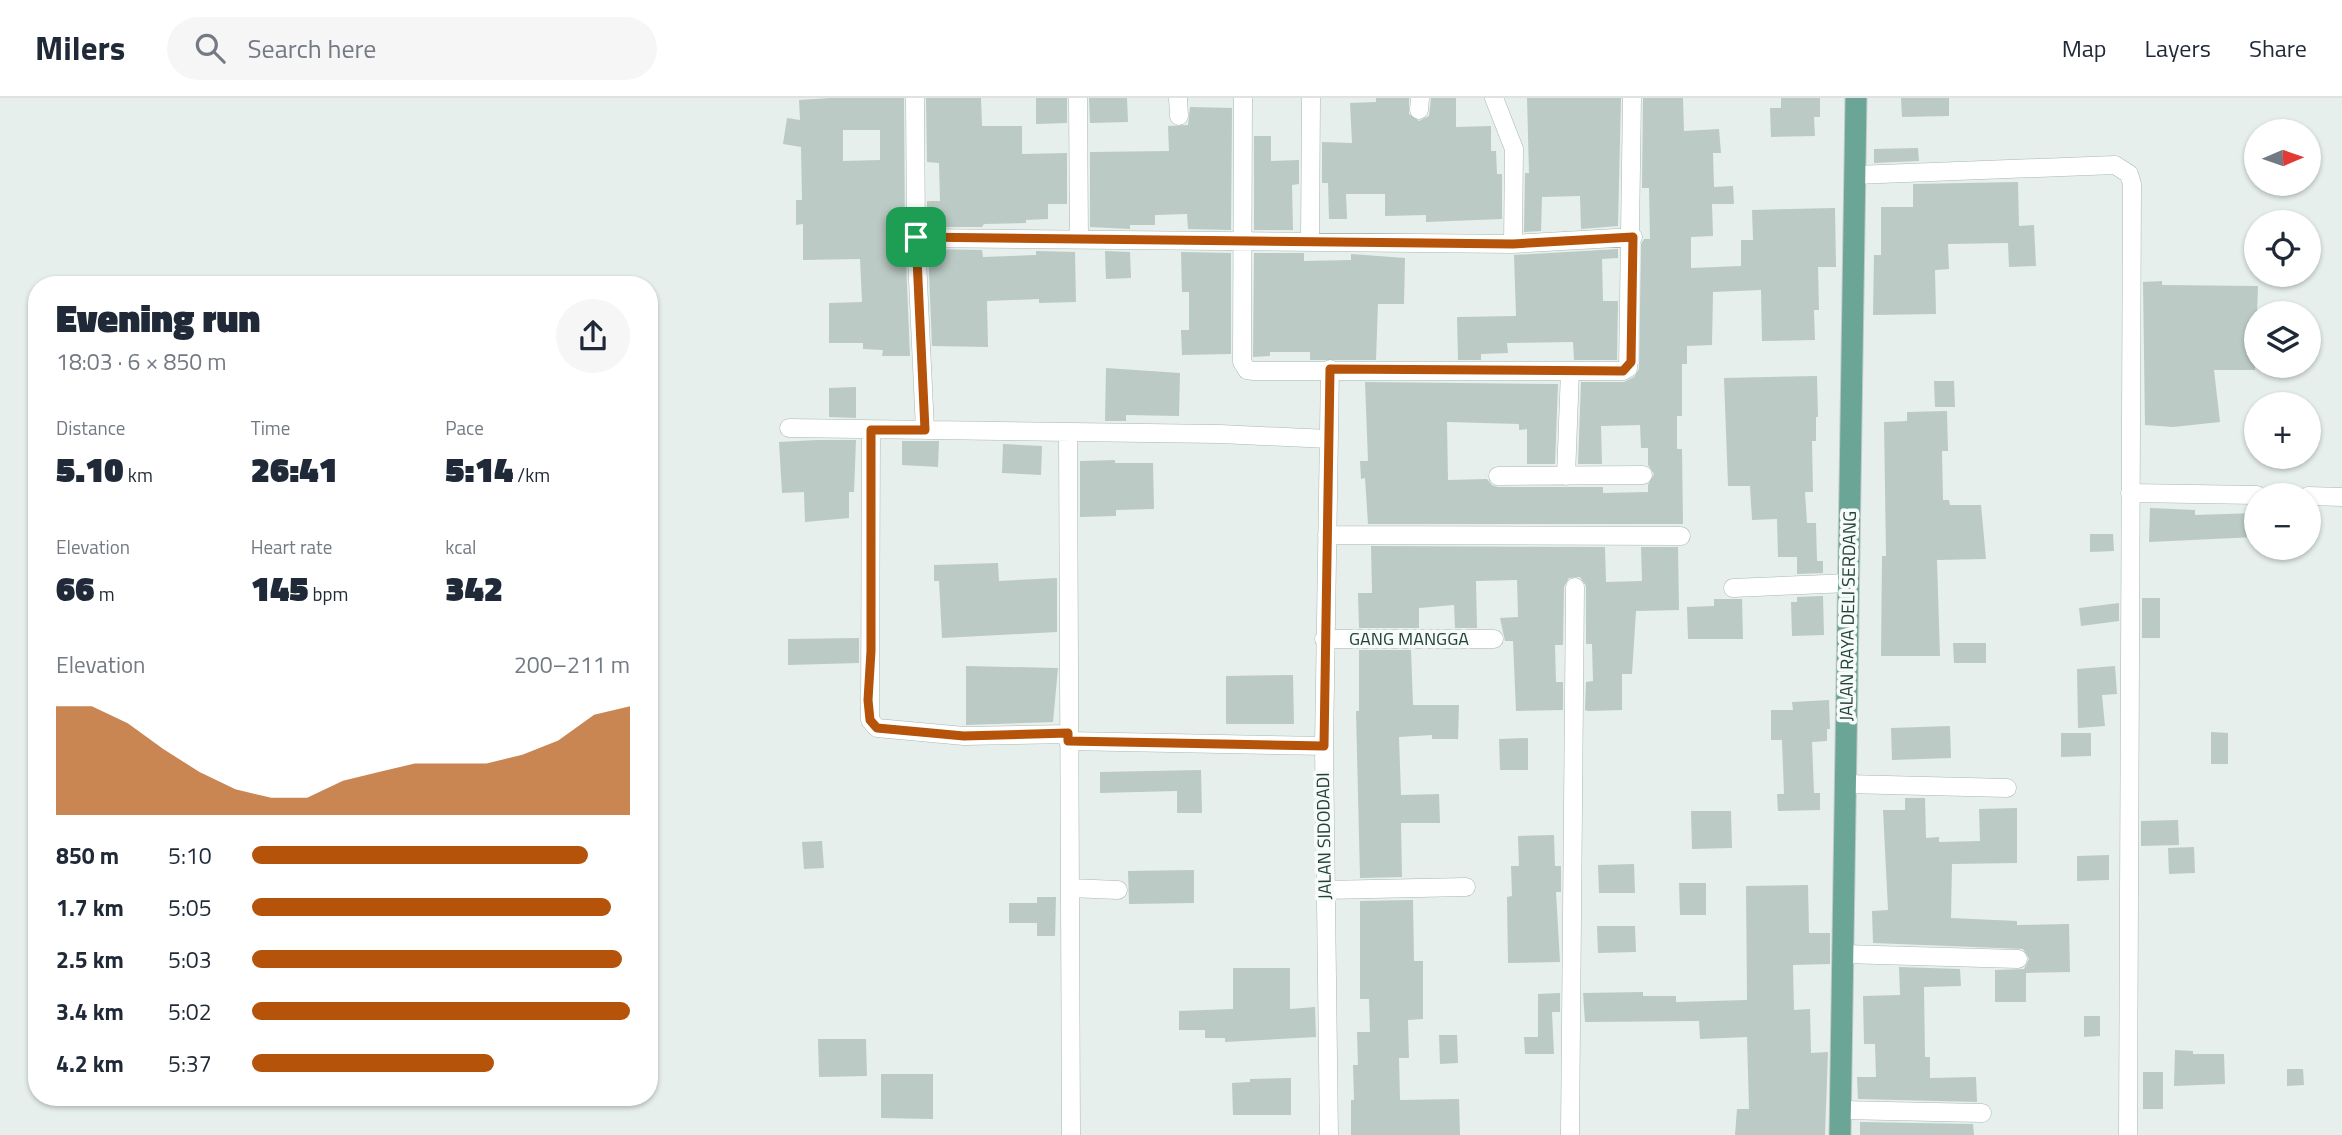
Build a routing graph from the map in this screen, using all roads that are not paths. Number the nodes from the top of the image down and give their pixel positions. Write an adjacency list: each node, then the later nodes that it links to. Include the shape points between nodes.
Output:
1 (915, 98): 9 (street)
2 (1078, 98): 11 (street)
3 (1243, 98): 12 (street)
4 (1311, 98): 13 (street)
5 (1494, 98): 14 (street, via 1514,149)
6 (1633, 98): 10 (street)
7 (1856, 98): 8 (main road, JALAN RAYA DELI SERDANG)
8 (1855, 175): 25 (street, via 2124,168 2132,184); 31 (main road, JALAN RAYA DELI SERDANG)
9 (916, 237): 11 (street); 19 (street)
10 (1633, 237): 14 (street); 16 (street, via 1628,368)
11 (1079, 239): 12 (street)
12 (1243, 241): 13 (street); 15 (street, via 1244,366 1254,371)
13 (1310, 242): 14 (street)
14 (1513, 244)
15 (1330, 369): 16 (street); 21 (street, JALAN SIDODADI)
16 (1570, 371): 24 (street)
17 (789, 428): 18 (street)
18 (871, 430): 19 (street); 36 (street, via 870,720 877,728 964,736)
19 (925, 430): 20 (street)
20 (1068, 432): 21 (street); 36 (street)
21 (1329, 439): 29 (street, JALAN SIDODADI)
22 (1643, 475): 24 (street)
23 (1498, 476): 24 (street)
24 (1566, 476)
25 (2130, 493): 26 (street); 52 (street)
26 (2244, 495)
27 (2321, 496): 28 (street)
28 (2342, 497)
29 (1327, 535): 30 (street); 34 (street, JALAN SIDODADI)
30 (1681, 536)
31 (1849, 583): 33 (street); 38 (main road, JALAN RAYA DELI SERDANG)
32 (1574, 587): 50 (street)
33 (1733, 588)
34 (1324, 639): 35 (street, GANG MANGGA); 37 (street, JALAN SIDODADI)
35 (1494, 639)
36 (1068, 737): 37 (street); 41 (street)
37 (1324, 746): 43 (street, JALAN SIDODADI)
38 (1846, 784): 39 (street); 44 (main road, JALAN RAYA DELI SERDANG)
39 (2007, 788)
40 (1466, 887): 43 (street)
41 (1070, 888): 42 (street); 48 (street)
42 (1118, 890)
43 (1325, 890): 49 (street, JALAN SIDODADI)
44 (1843, 954): 45 (street); 46 (main road, JALAN RAYA DELI SERDANG)
45 (2018, 959)
46 (1840, 1110): 47 (street); 51 (main road, JALAN RAYA DELI SERDANG)
47 (1982, 1113)
48 (1071, 1135)
49 (1329, 1135)
50 (1570, 1135)
51 (1840, 1135)
52 (2128, 1135)

